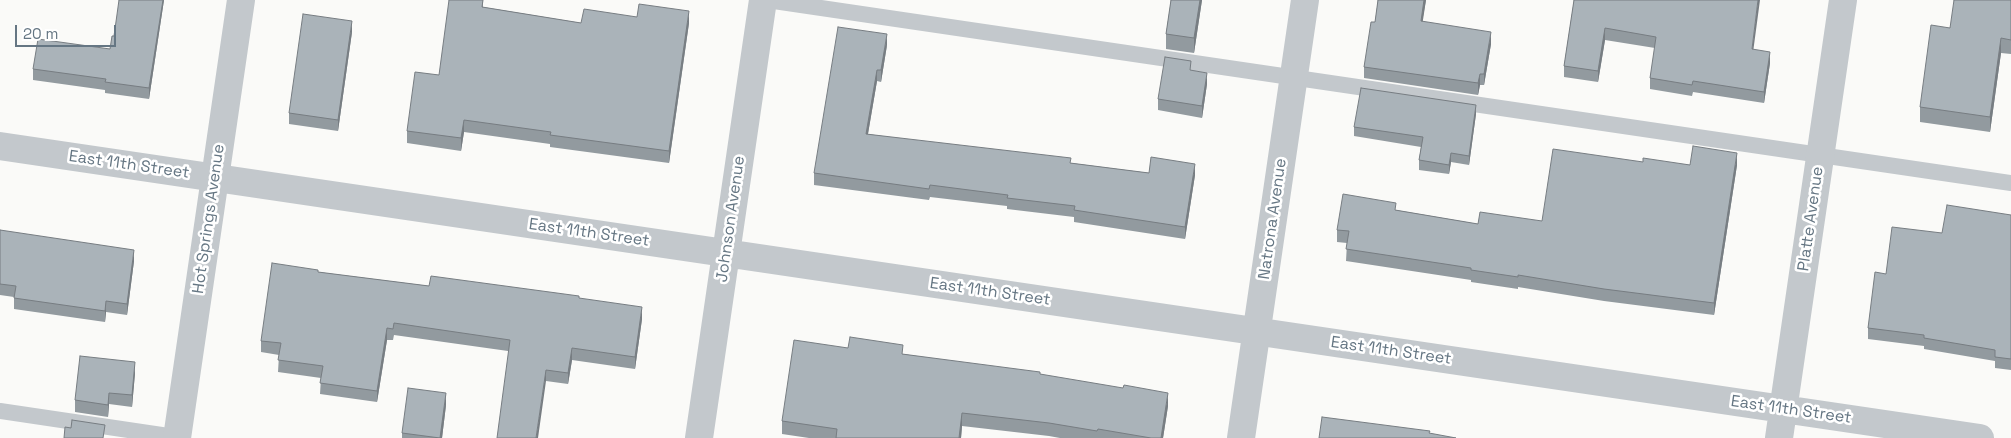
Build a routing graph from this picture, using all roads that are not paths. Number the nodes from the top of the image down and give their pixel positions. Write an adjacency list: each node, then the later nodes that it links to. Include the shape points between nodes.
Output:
1 (241, 0): 8 (street, Hot Springs Avenue)
2 (765, 0): 5 (lane); 10 (street, Johnson Avenue)
3 (1305, 0): 5 (street, Natrona Avenue)
4 (1843, 0): 7 (street, Platte Avenue)
5 (1294, 78): 7 (lane); 11 (street, Natrona Avenue)
6 (0, 146): 8 (street, East 11th Street)
7 (1820, 155): 9 (lane); 12 (street, Platte Avenue)
8 (215, 178): 10 (street, East 11th Street); 14 (street, Hot Springs Avenue)
9 (2011, 183)
10 (726, 254): 11 (street, East 11th Street); 15 (street, Johnson Avenue)
11 (1257, 332): 12 (street, East 11th Street); 16 (street, Natrona Avenue)
12 (1784, 409): 17 (street, Platte Avenue); 18 (street, East 11th Street)
13 (0, 411): 14 (lane)
14 (179, 438)
15 (699, 438)
16 (1242, 438)
17 (1779, 438)
18 (1980, 438)

